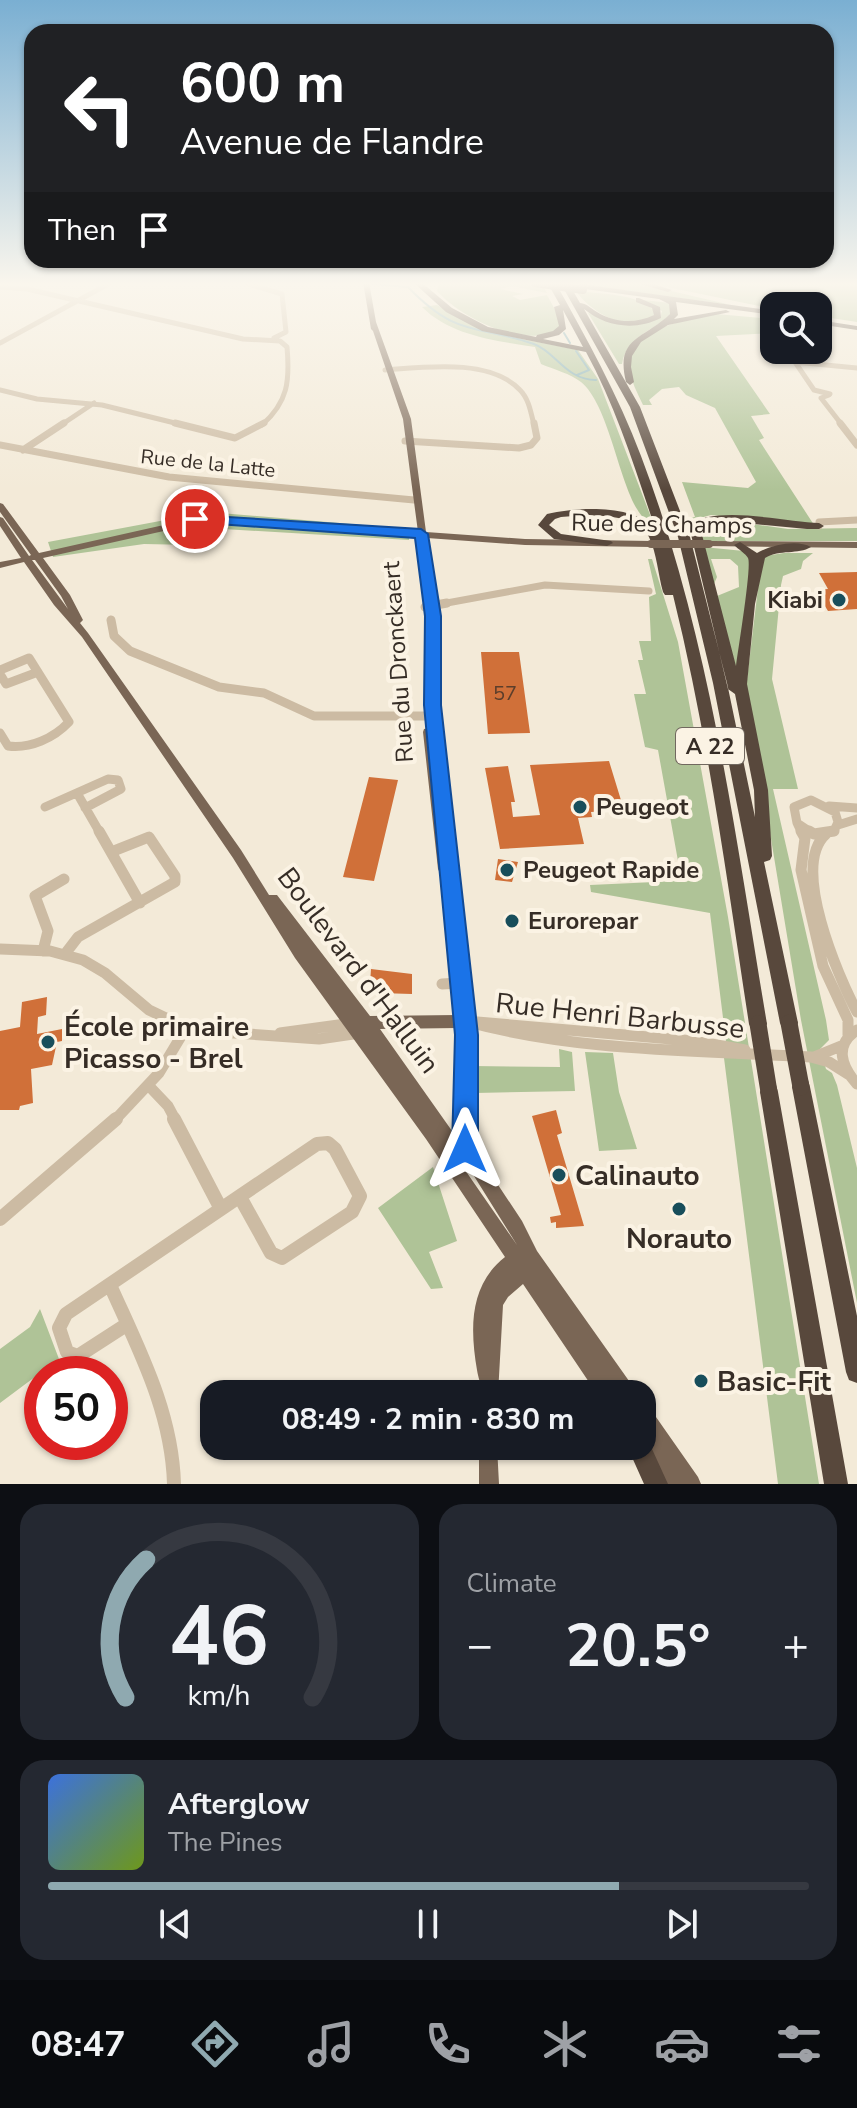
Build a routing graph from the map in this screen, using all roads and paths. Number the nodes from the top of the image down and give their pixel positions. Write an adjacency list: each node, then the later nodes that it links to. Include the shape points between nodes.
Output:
1 (286, 351): 11 (street, via 289,386 249,435 223,437)
2 (382, 351): 8 (main road, Rue du Dronckaert)
3 (584, 351): 10 (highway)
4 (592, 351): 10 (highway, A 22)
5 (606, 351): 12 (highway, A 22)
6 (631, 351): 12 (highway, via 625,364)
7 (857, 368): 15 (street, via 795,362 814,390 830,394 821,398)
8 (387, 370): 13 (main road, Rue du Dronckaert); 13 (street, via 477,371 506,379 525,397 537,438 519,448)
9 (0, 390): 11 (street)
10 (610, 390): 36 (highway, A 22, via 652,496)
11 (94, 403): 16 (street)
12 (644, 428): 53 (highway, A 22, via 698,591)
13 (408, 441): 17 (main road, Rue du Dronckaert); 22 (main road, Rue du Dronckaert)
14 (0, 445): 16 (street, Rue de la Latte)
15 (857, 445)
16 (23, 450): 17 (street, Rue de la Latte, via 173,478)
17 (414, 500): 22 (main road, Rue du Dronckaert)
18 (0, 506): 28 (main road, Boulevard d'Halluin)
19 (0, 520): 28 (main road, Boulevard d'Halluin)
20 (857, 523): 21 (street)
21 (819, 526): 38 (highway, via 715,517 694,526)
22 (418, 536): 23 (main road, Rue des Champs); 28 (main road, Rue des Champs, via 199,519); 32 (main road, Rue du Dronckaert)
23 (607, 543): 24 (main road, Rue des Champs, bridge); 36 (highway, via 558,537 543,525 551,516 577,513 628,517 650,528)
24 (740, 545): 25 (main road, Rue des Champs); 30 (highway, via 754,556)
25 (788, 545): 26 (main road, Rue des Champs); 27 (main road, Rue des Champs)
26 (857, 546): 27 (main road, Rue des Champs)
27 (805, 547): 30 (highway, via 765,552)
28 (30, 555): 29 (main road, Rue des Champs); 61 (main road, Boulevard d'Halluin, via 57,603 85,635)
29 (0, 564)
30 (755, 570): 38 (highway, via 740,678)
31 (649, 591): 32 (street, via 550,585)
32 (428, 606): 37 (main road, Rue du Dronckaert); 52 (main road, Rue du Dronckaert)
33 (111, 620): 37 (street, via 114,636 130,651 219,687 264,693 314,716)
34 (0, 672): 35 (street, via 6,684); 35 (street, via 29,658)
35 (38, 672): 39 (street, via 69,724 19,748 8,746)
36 (700, 694): 86 (highway, A 22, bridge)
37 (426, 716): 52 (main road, Rue du Dronckaert, via 441,854)
38 (749, 731): 53 (highway, via 762,803)
39 (0, 733)
40 (77, 793): 42 (street); 43 (street); 43 (street, via 108,779 120,782 116,793)
41 (828, 806): 44 (street); 46 (street, via 813,800 798,803 793,814); 47 (street)
42 (45, 807)
43 (85, 808): 49 (street)
44 (857, 808)
45 (857, 819): 47 (street)
46 (798, 825): 48 (street); 63 (street, via 805,838 802,875 823,966 848,1020)
47 (838, 825): 48 (street)
48 (826, 834): 59 (street, via 816,845 813,877 836,972)
49 (111, 852): 51 (street); 51 (street, via 149,837 175,876 173,885)
50 (64, 879): 55 (street, via 35,896 48,931)
51 (140, 903): 56 (street, via 78,937)
52 (452, 904): 57 (main road, Rue du Dronckaert)
53 (767, 913): 73 (highway, A 22, bridge)
54 (0, 949): 55 (street, Rue Henri Barbusse)
55 (43, 951): 56 (street, Rue Henri Barbusse)
56 (65, 954): 62 (street, Rue Henri Barbusse, via 99,969 149,1010)
57 (460, 983): 58 (street); 60 (main road, Rue du Dronckaert)
58 (442, 984)
59 (857, 1012)
60 (465, 1021): 61 (main road, Rue Henri Barbusse); 64 (street, Rue Henri Barbusse, via 582,1042); 70 (main road, Rue du Dronckaert, via 465,1149 516,1227)
61 (359, 1026): 62 (street, Rue Henri Barbusse, via 319,1039); 70 (main road, Boulevard d'Halluin)
62 (186, 1028): 66 (street)
63 (849, 1037): 64 (street, Rue Henri Barbusse); 65 (street, via 841,1057)
64 (811, 1057): 65 (street, Rue Henri Barbusse)
65 (853, 1079)
66 (149, 1086): 68 (street, via 168,1106); 69 (street)
67 (240, 1197): 67 (street, via 324,1143 335,1149 360,1196 352,1212 282,1258 271,1253); 68 (street)
68 (221, 1209): 71 (street)
69 (0, 1219)
70 (523, 1263): 74 (main road, via 492,1279 482,1300); 75 (main road, Boulevard d'Halluin); 76 (main road, Boulevard d'Halluin)
71 (110, 1285): 72 (street); 72 (street, via 62,1318 65,1348 70,1355 82,1355)
72 (126, 1325): 81 (street, via 167,1424)
73 (857, 1372)
74 (487, 1380)
75 (599, 1380)
76 (617, 1380)
77 (656, 1434): 85 (main road)
78 (656, 1458): 84 (main road)
79 (488, 1460): 82 (main road)
80 (645, 1460): 83 (highway)
81 (174, 1484)
82 (489, 1484)
83 (656, 1484)
84 (676, 1484)
85 (691, 1484)
86 (836, 1484)

